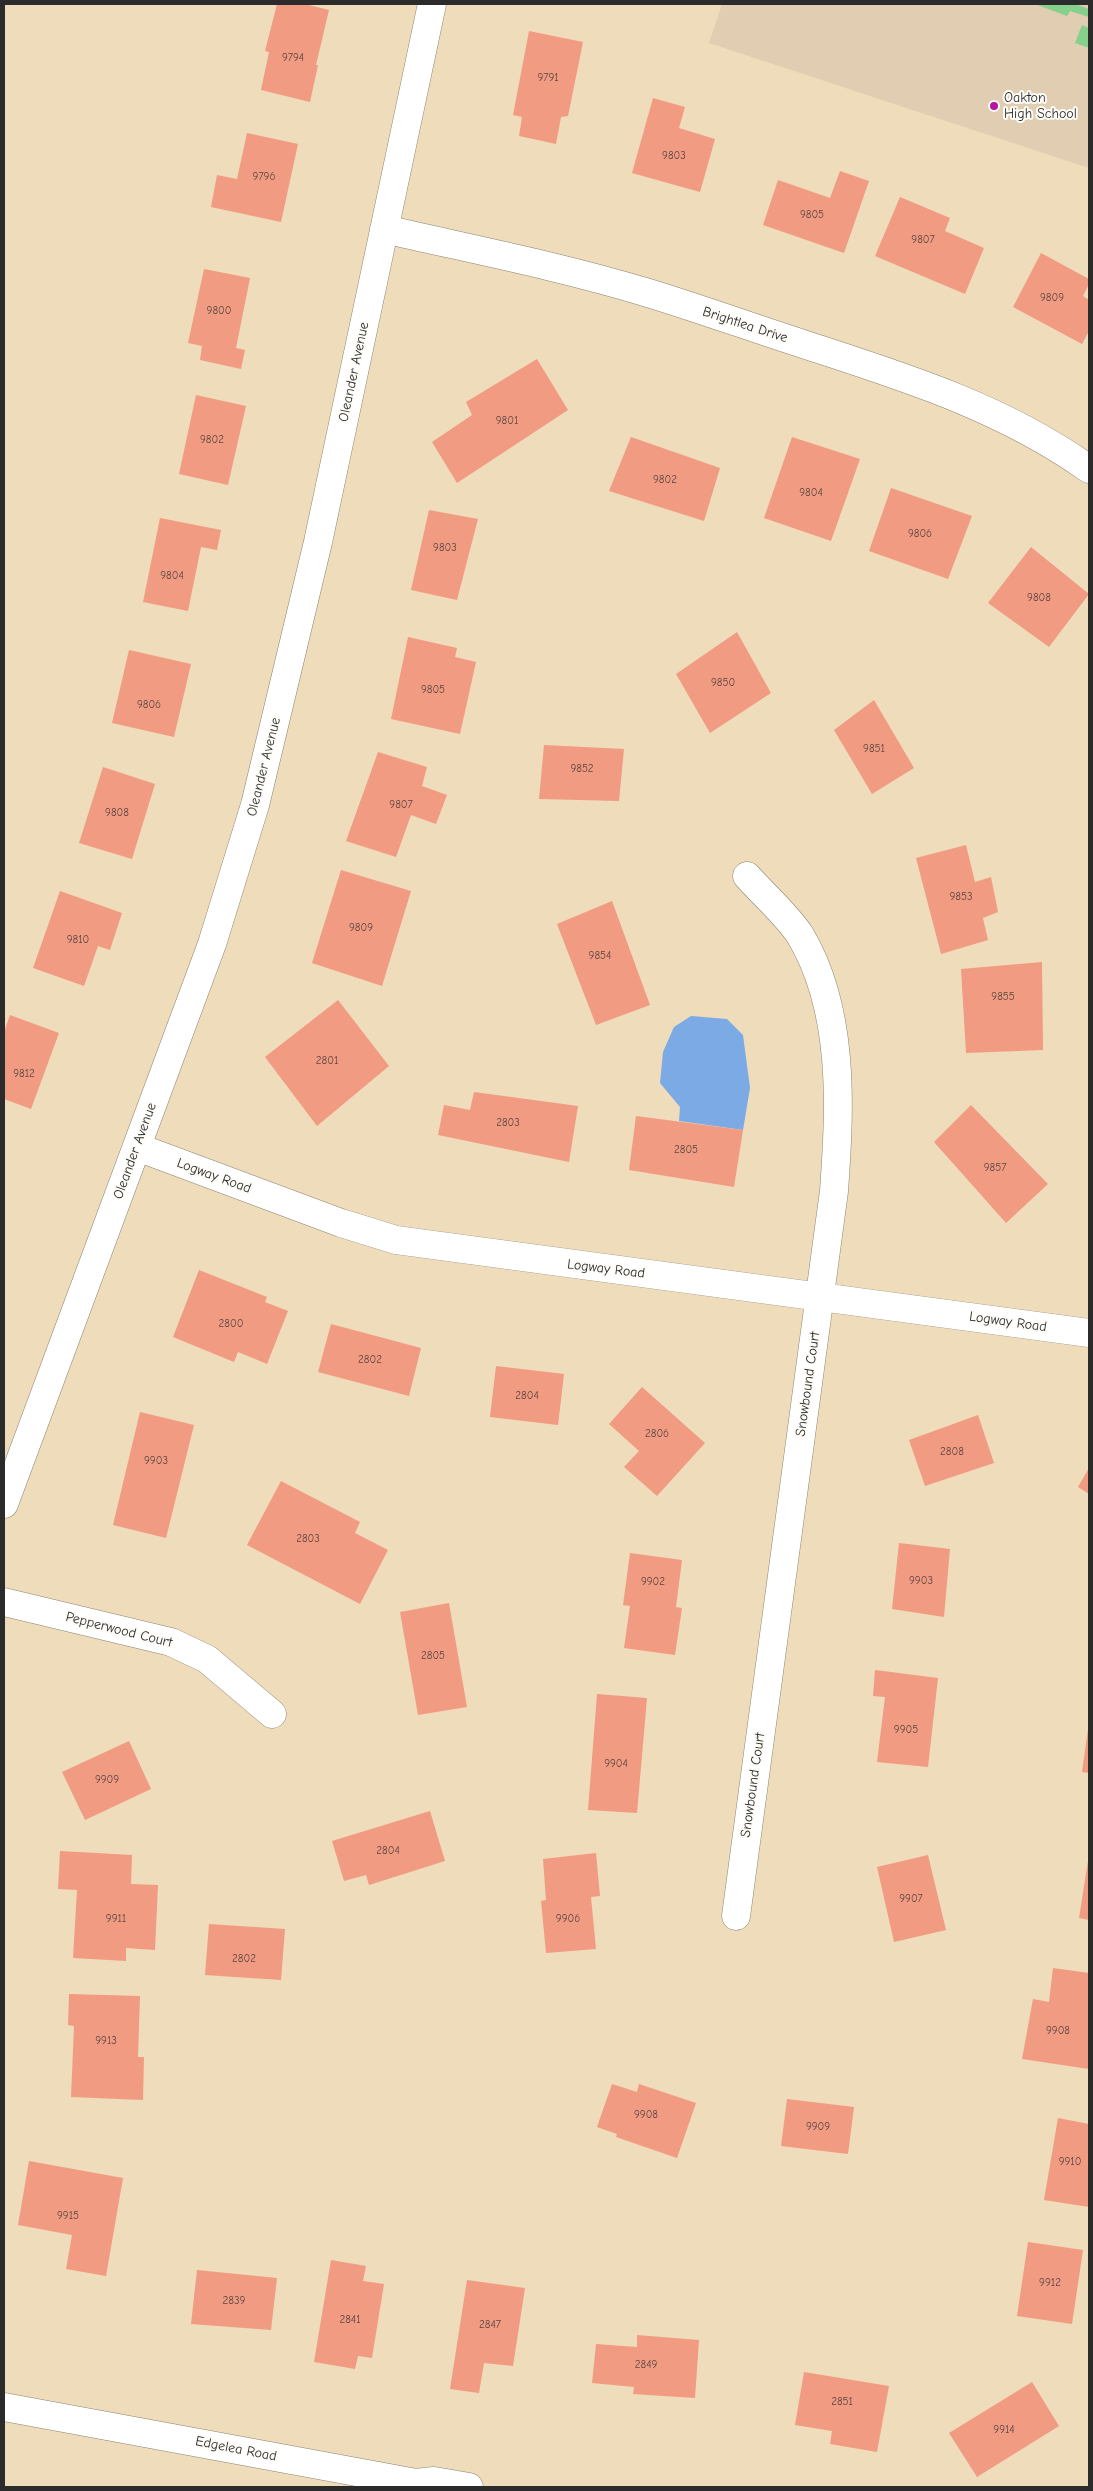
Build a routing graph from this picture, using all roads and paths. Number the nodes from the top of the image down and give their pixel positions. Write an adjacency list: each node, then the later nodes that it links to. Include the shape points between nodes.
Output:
1 (432, 4): 2 (street, Oleander Avenue)
2 (384, 229): 3 (street, Brightlea Drive, via 554,267 645,292 891,372 992,412); 5 (street, Oleander Avenue, via 318,542 255,805 212,944)
3 (1089, 469)
4 (747, 876): 6 (street, Snowbound Court, via 799,933 816,963 830,1019 837,1074 839,1130)
5 (137, 1147): 6 (street, Logway Road, via 341,1223 396,1240); 8 (street, Oleander Avenue)
6 (820, 1297): 7 (street, Logway Road); 11 (street, Snowbound Court)
7 (1089, 1333)
8 (4, 1504)
9 (4, 1602): 10 (street, Pepperwood Court, via 171,1642 207,1659)
10 (272, 1714)
11 (736, 1916)
12 (4, 2407): 13 (street, Edgelea Road, via 416,2483 434,2481)
13 (469, 2487)

